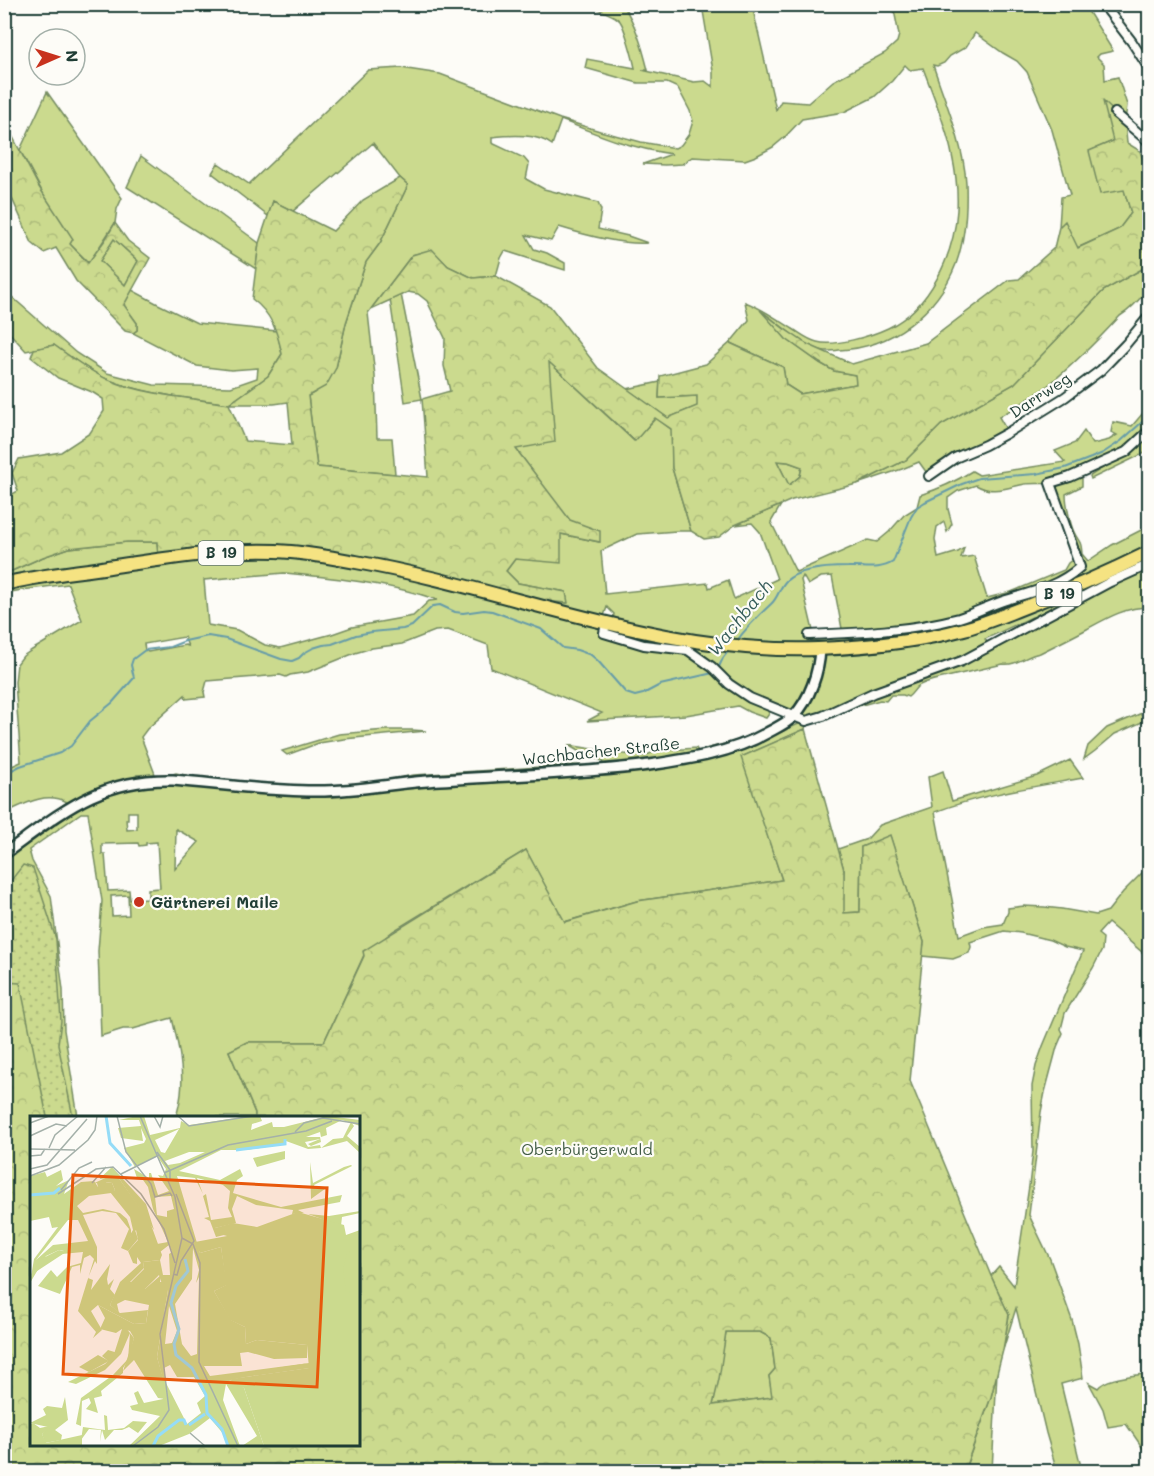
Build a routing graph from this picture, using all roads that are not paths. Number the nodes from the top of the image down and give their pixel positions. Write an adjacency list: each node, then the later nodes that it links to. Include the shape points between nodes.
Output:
1 (1103, 4): 2 (street)
2 (1149, 70)
3 (1115, 113): 4 (street)
4 (1149, 143)
5 (1149, 315): 7 (street, Darrweg, via 1101,370 1065,397)
6 (1149, 430): 12 (street, via 1126,452 1050,483 1080,567 1071,575 1054,585 960,617 889,631)
7 (929, 476)
8 (1149, 552): 13 (main road, B 19, via 1056,595 967,629 885,644)
9 (1149, 564): 14 (street, via 962,661 823,716 806,721)
10 (4, 584): 11 (main road, B 19, via 210,553 293,552 395,569)
11 (606, 623): 13 (main road, B 19, via 726,645); 14 (street, via 604,633 620,639 688,650 750,698)
12 (809, 635)
13 (820, 649): 14 (street, Wachbacher Straße, via 816,677)
14 (793, 717): 15 (street, Wachbacher Straße, via 758,738 715,754 593,771 439,780 349,791 141,781 82,800)
15 (4, 854)

